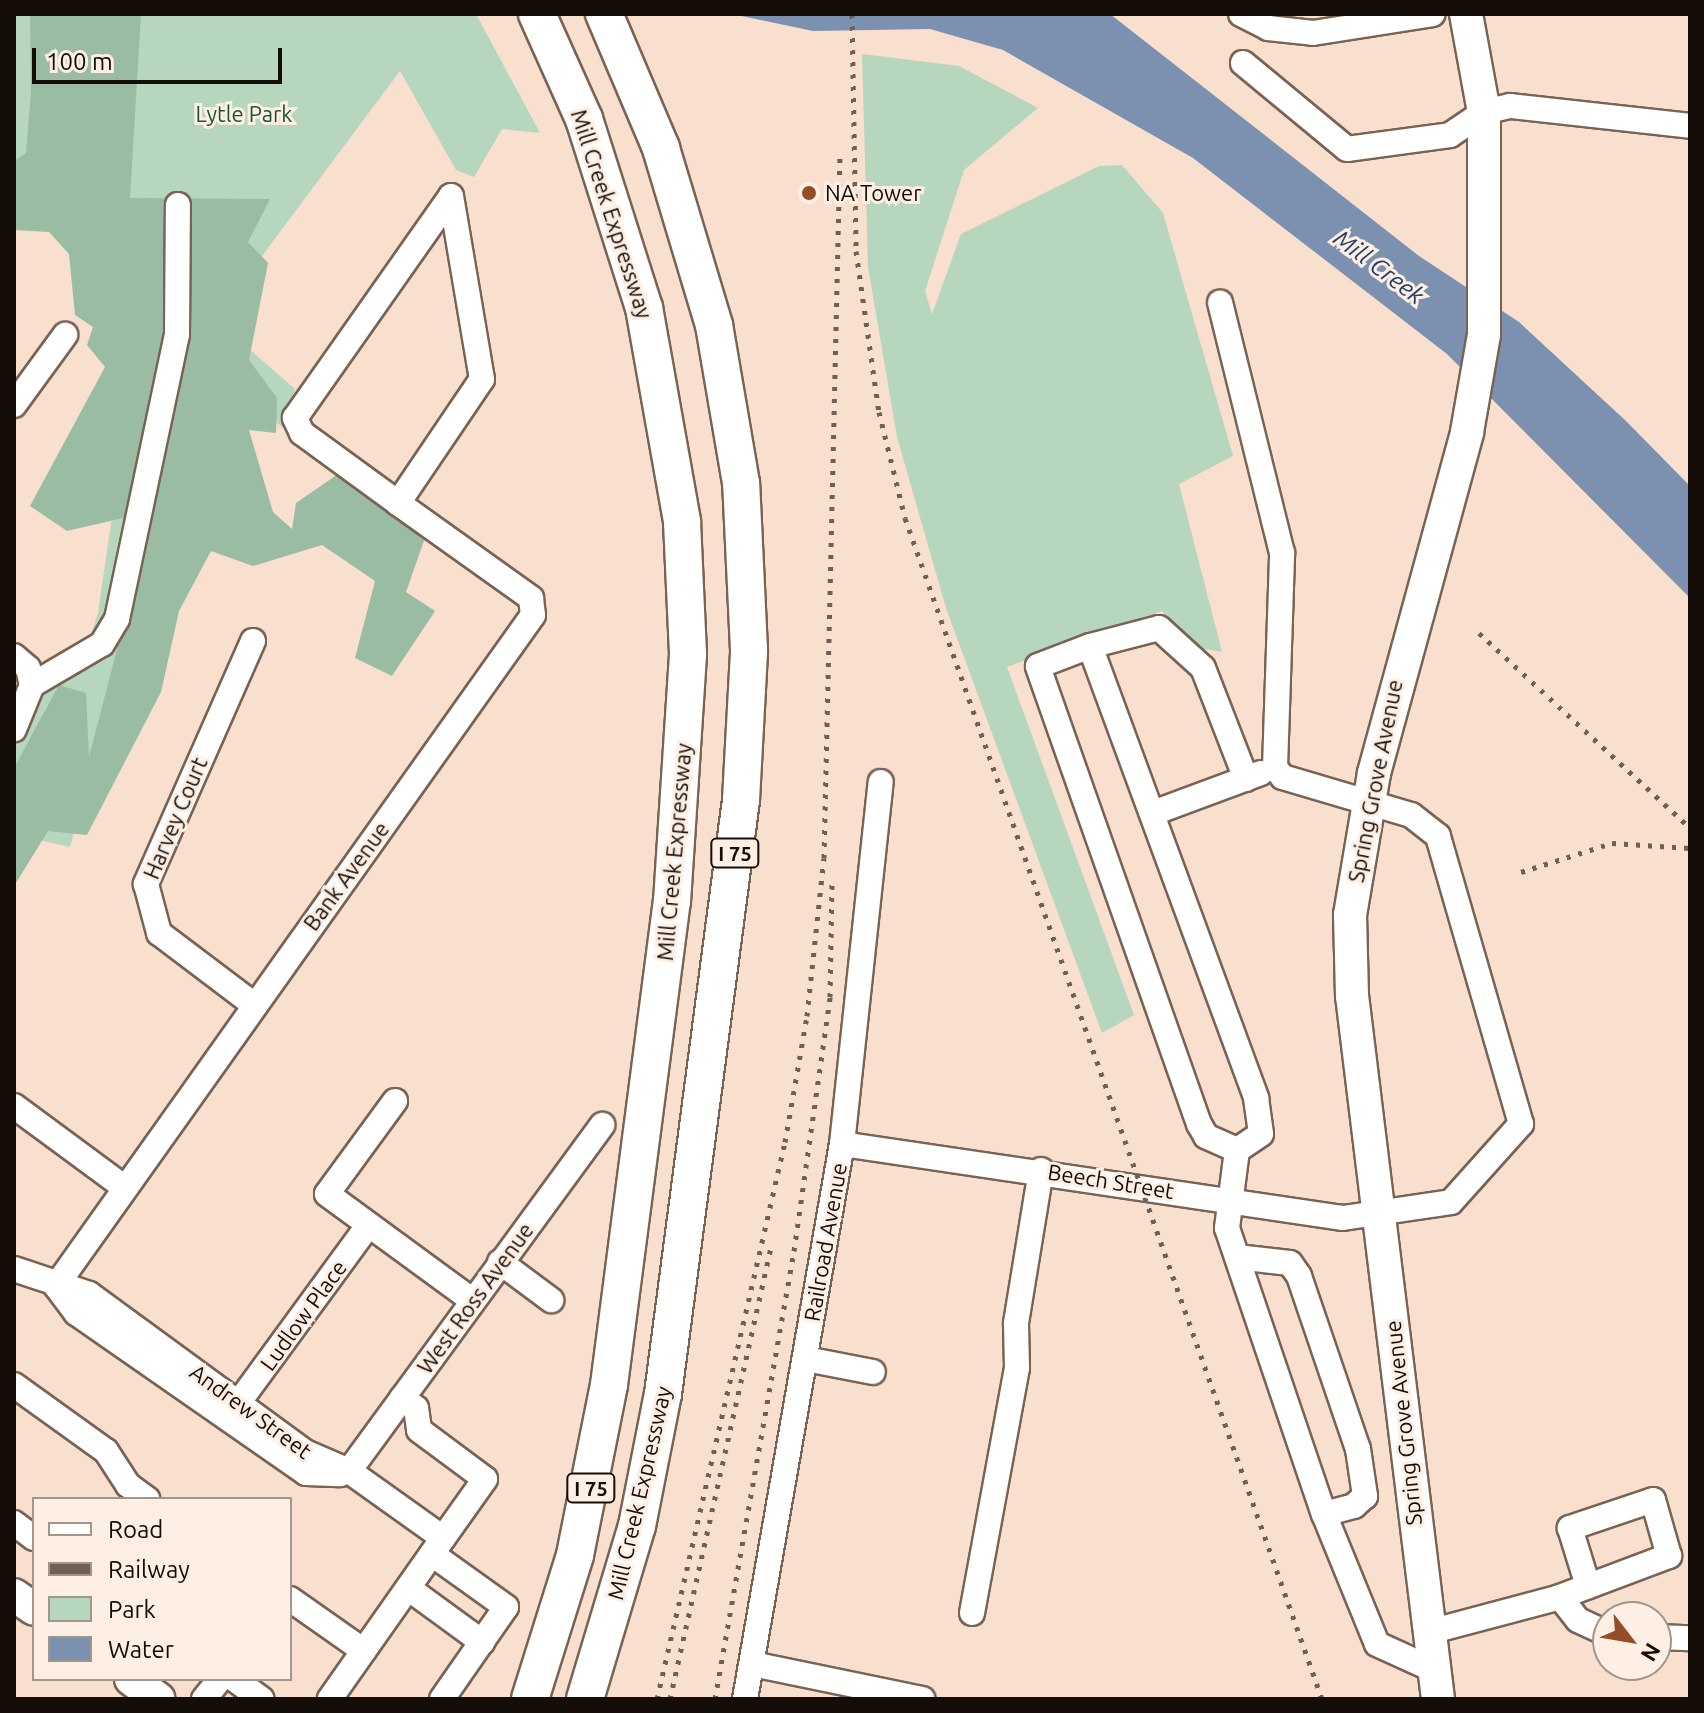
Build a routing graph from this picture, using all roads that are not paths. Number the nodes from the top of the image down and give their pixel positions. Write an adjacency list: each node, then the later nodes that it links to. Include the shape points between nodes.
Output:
1 (537, 14): 72 (highway, Mill Creek Expressway / I 75, via 584,119 644,308 682,521 688,654 672,902 609,1385 575,1555)
2 (604, 14): 73 (highway, Mill Creek Expressway / I 75, via 661,148 714,325 741,483 749,650 740,815 663,1394 637,1526)
3 (1241, 14): 4 (street, via 1268,28 1313,33)
4 (1433, 14)
5 (1466, 14): 7 (main road, Spring Grove Avenue)
6 (1243, 63): 7 (street, via 1347,149 1450,135)
7 (1484, 112): 8 (street, via 1541,106); 21 (main road, Spring Grove Avenue, via 1488,264 1467,432 1401,653)
8 (1690, 126)
9 (178, 205): 16 (street, via 177,335 117,619 102,644)
10 (1220, 303): 18 (street, via 1282,553)
11 (65, 335): 12 (street)
12 (14, 405)
13 (398, 503): 13 (street, Bank Avenue, via 482,379 451,196 295,418 302,433); 23 (street, Bank Avenue, via 531,598 533,615)
14 (253, 641): 23 (street, Harvey Court, via 146,884 159,933)
15 (1090, 646): 19 (street, via 1159,628 1203,668); 22 (street); 28 (street, via 1038,666 1199,1124 1206,1136)
16 (24, 669): 17 (street)
17 (14, 729)
18 (1275, 768): 19 (street); 21 (street)
19 (1246, 779): 22 (street)
20 (881, 782): 27 (street, Railroad Avenue)
21 (1367, 803): 32 (main road, Spring Grove Avenue, via 1350,915 1352,996); 32 (street, Beech Street, via 1411,815 1438,836 1521,1124 1451,1202)
22 (1153, 813): 28 (street, via 1256,1098 1261,1134)
23 (253, 1004): 30 (street, Bank Avenue)
24 (395, 1101): 33 (street, via 327,1194)
25 (14, 1106): 30 (street)
26 (602, 1125): 35 (street, West Ross Avenue)
27 (842, 1144): 29 (street, Beech Street); 40 (street, Railroad Avenue)
28 (1237, 1150): 31 (street)
29 (1041, 1170): 31 (street, Beech Street); 57 (street, via 1016,1323 1017,1368)
30 (124, 1187): 37 (street, Bank Avenue)
31 (1232, 1201): 32 (street, Beech Street, via 1343,1218); 34 (street, via 1227,1228)
32 (1381, 1215): 59 (main road, Spring Grove Avenue)
33 (367, 1227): 38 (street); 44 (street, Ludlow Place)
34 (1237, 1257): 47 (street); 47 (street, via 1290,1263 1299,1276 1348,1420 1365,1496 1354,1506)
35 (500, 1262): 38 (street, West Ross Avenue); 39 (street)
36 (14, 1269): 37 (street)
37 (56, 1286): 44 (street, Andrew Street, via 89,1294); 45 (street, Andrew Street, via 76,1313 306,1473)
38 (472, 1300): 43 (street, West Ross Avenue)
39 (551, 1300)
40 (806, 1359): 41 (street); 62 (street, Railroad Avenue)
41 (873, 1372)
42 (14, 1385): 46 (street, via 106,1451 128,1485)
43 (402, 1398): 45 (street, West Ross Avenue); 50 (street, via 416,1408 419,1430 485,1479)
44 (239, 1402): 45 (street, Andrew Street, via 305,1452)
45 (349, 1471): 50 (street)
46 (144, 1497)
47 (1324, 1514): 66 (street, via 1377,1644)
48 (14, 1523): 49 (street)
49 (32, 1536)
50 (437, 1546): 52 (street); 60 (street, via 506,1607)
51 (1588, 1586): 54 (street)
52 (408, 1588): 60 (street); 61 (street)
53 (14, 1595): 56 (main road)
54 (1560, 1597): 58 (street, via 1578,1620); 59 (street)
55 (292, 1600): 61 (street)
56 (32, 1608)
57 (972, 1613)
58 (1592, 1627)
59 (1429, 1632): 66 (main road, Spring Grove Avenue)
60 (482, 1642): 71 (street)
61 (364, 1651): 70 (street)
62 (752, 1664): 74 (street, Railroad Avenue); 75 (street)
63 (134, 1681): 67 (main road)
64 (218, 1681): 68 (street)
65 (237, 1681): 69 (street)
66 (1436, 1684)
67 (159, 1699)
68 (204, 1699)
69 (262, 1699)
70 (330, 1699)
71 (442, 1699)
72 (530, 1699)
73 (585, 1699)
74 (745, 1699)
75 (922, 1699)

